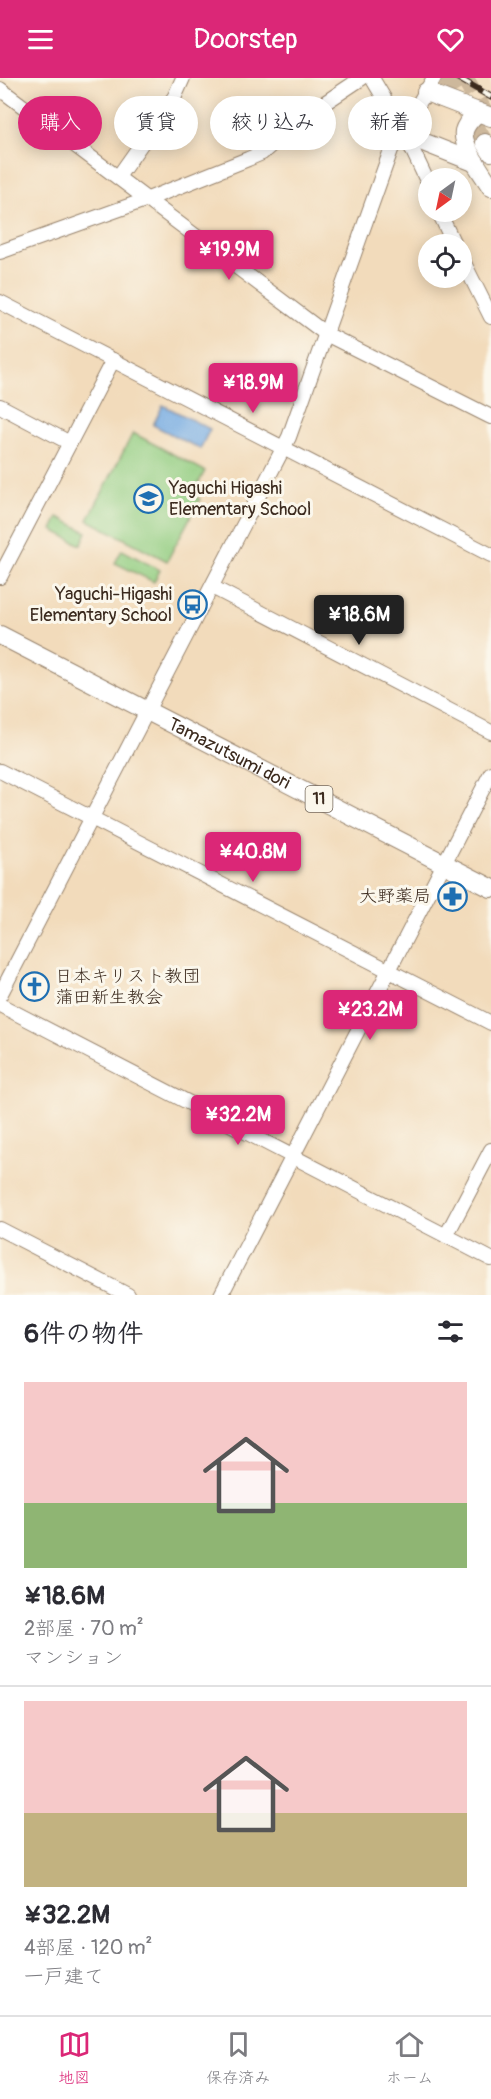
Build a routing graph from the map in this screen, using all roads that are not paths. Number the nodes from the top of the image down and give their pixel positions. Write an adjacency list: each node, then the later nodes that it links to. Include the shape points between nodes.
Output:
1 (183, 78): 13 (street, via 175,96)
2 (372, 78): 6 (street)
3 (358, 79): 15 (street, via 302,118 262,153)
4 (430, 85): 7 (main road)
5 (0, 89): 13 (street)
6 (383, 96)
7 (485, 114): 11 (main road, via 469,122 464,131 464,141)
8 (432, 143): 11 (main road)
9 (391, 150): 20 (street)
10 (412, 150): 12 (street)
11 (484, 152): 14 (main road)
12 (421, 168)
13 (118, 177): 15 (street)
14 (491, 187)
15 (148, 199): 16 (street); 20 (street)
16 (0, 252)
17 (472, 280): 19 (street)
18 (0, 302): 21 (street)
19 (491, 317)
20 (326, 334): 23 (street); 25 (street)
21 (113, 360): 24 (street); 25 (street)
22 (0, 406): 24 (street)
23 (491, 417)
24 (70, 443): 27 (street)
25 (283, 447): 26 (street); 28 (street)
26 (491, 555)
27 (0, 578)
28 (212, 587): 30 (street); 31 (street)
29 (0, 635): 30 (main road, Tamazutsumi dori / 11)
30 (147, 711): 34 (street); 35 (main road, Tamazutsumi dori / 11)
31 (491, 732)
32 (0, 771): 34 (street)
33 (491, 773): 35 (street)
34 (92, 818): 37 (street); 38 (street)
35 (443, 865): 36 (main road, Tamazutsumi dori / 11); 37 (street)
36 (491, 888)
37 (388, 971): 40 (street); 42 (street)
38 (0, 995)
39 (0, 1005): 42 (street)
40 (491, 1023)
41 (491, 1150): 44 (street)
42 (293, 1157): 44 (street); 47 (street)
43 (0, 1229): 46 (street)
44 (446, 1236): 45 (street)
45 (491, 1259)
46 (128, 1295)
47 (221, 1295)

